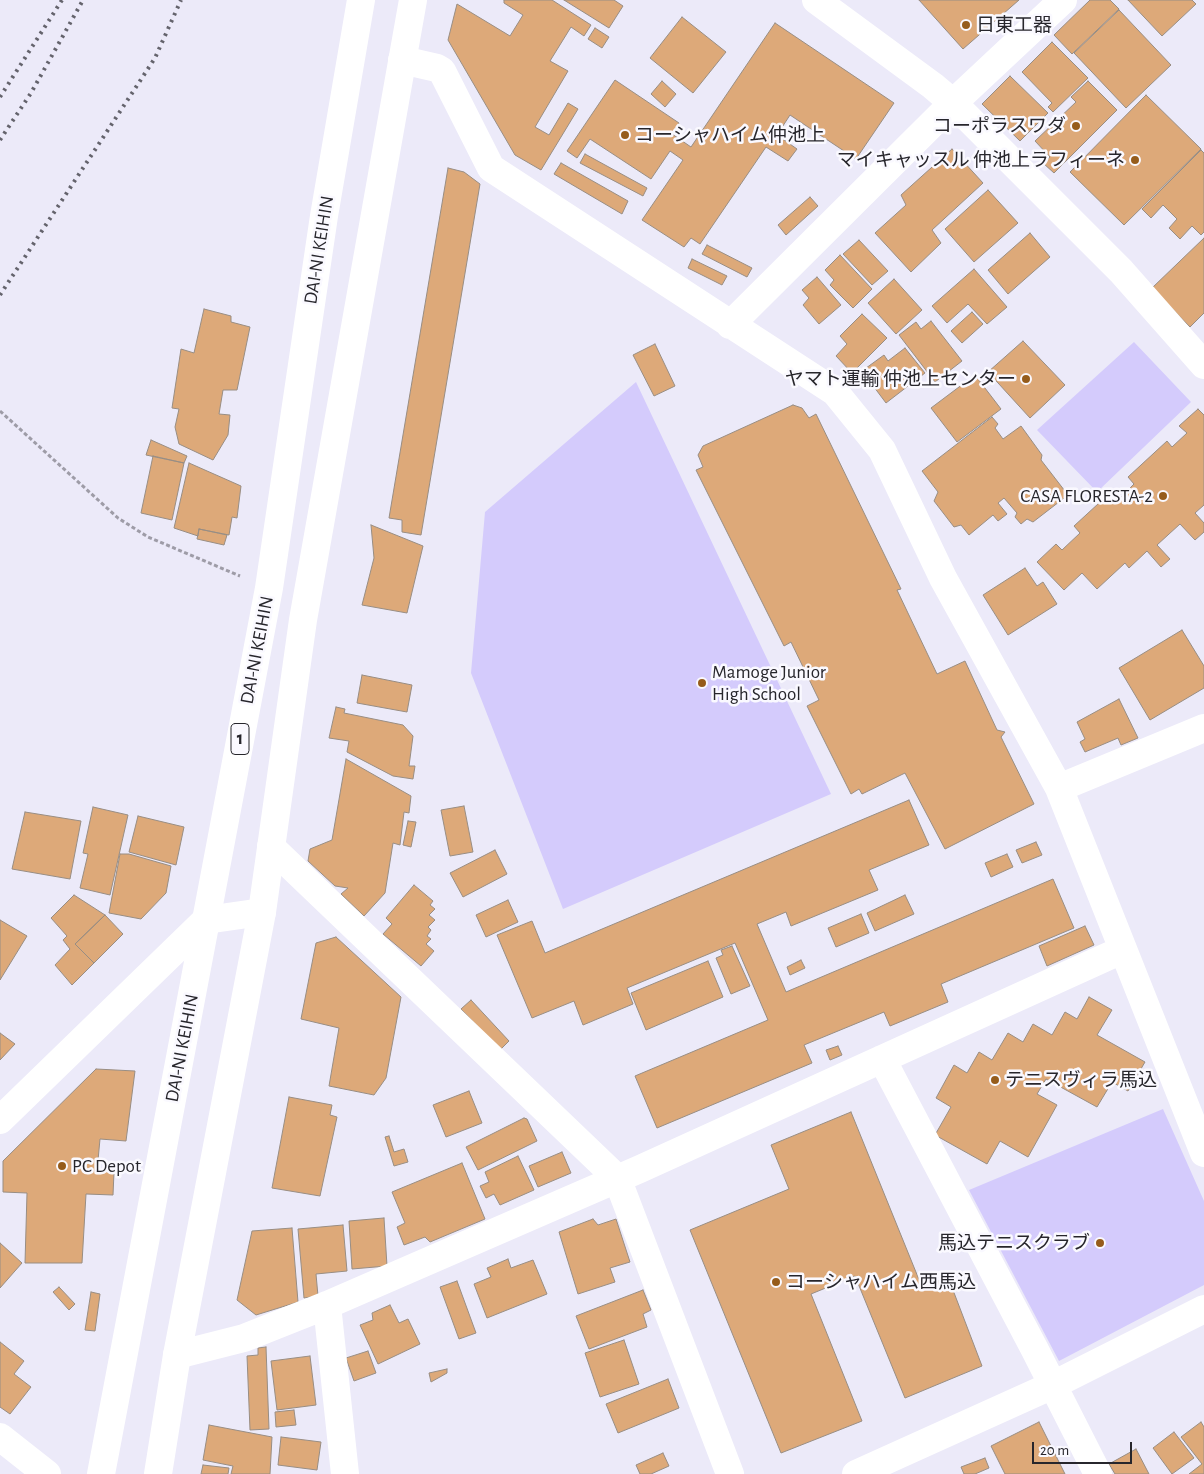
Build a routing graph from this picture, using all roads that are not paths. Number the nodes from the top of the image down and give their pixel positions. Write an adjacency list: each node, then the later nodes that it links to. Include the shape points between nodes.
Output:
1 (361, 0): 13 (main road, DAI-NI KEIHIN / 1, via 324,216 269,588)
2 (413, 0): 5 (main road, DAI-NI KEIHIN)
3 (816, 0): 6 (main road)
4 (1063, 0): 6 (main road)
5 (402, 60): 7 (main road, via 442,71 491,168); 11 (main road, DAI-NI KEIHIN, via 303,620)
6 (953, 103): 7 (main road); 8 (main road, via 1122,270)
7 (730, 325): 10 (main road, via 835,392 882,450 942,578)
8 (1204, 365)
9 (1204, 728): 10 (main road)
10 (1059, 788): 14 (main road)
11 (271, 847): 12 (main road, DAI-NI KEIHIN); 18 (main road)
12 (262, 912): 13 (main road); 21 (main road, DAI-NI KEIHIN)
13 (206, 920): 16 (main road); 25 (main road, DAI-NI KEIHIN / 1)
14 (1122, 950): 15 (main road); 17 (main road)
15 (882, 1059): 18 (main road); 22 (main road)
16 (0, 1120)
17 (1204, 1153)
18 (617, 1178): 19 (main road); 28 (main road)
19 (327, 1305): 21 (main road, via 244,1338); 27 (main road)
20 (1204, 1309): 22 (main road)
21 (177, 1355): 26 (main road, DAI-NI KEIHIN)
22 (1053, 1385): 29 (main road); 30 (main road)
23 (0, 1437): 24 (main road)
24 (46, 1474)
25 (102, 1474)
26 (158, 1474)
27 (345, 1474)
28 (730, 1474)
29 (856, 1474)
30 (1098, 1474)

